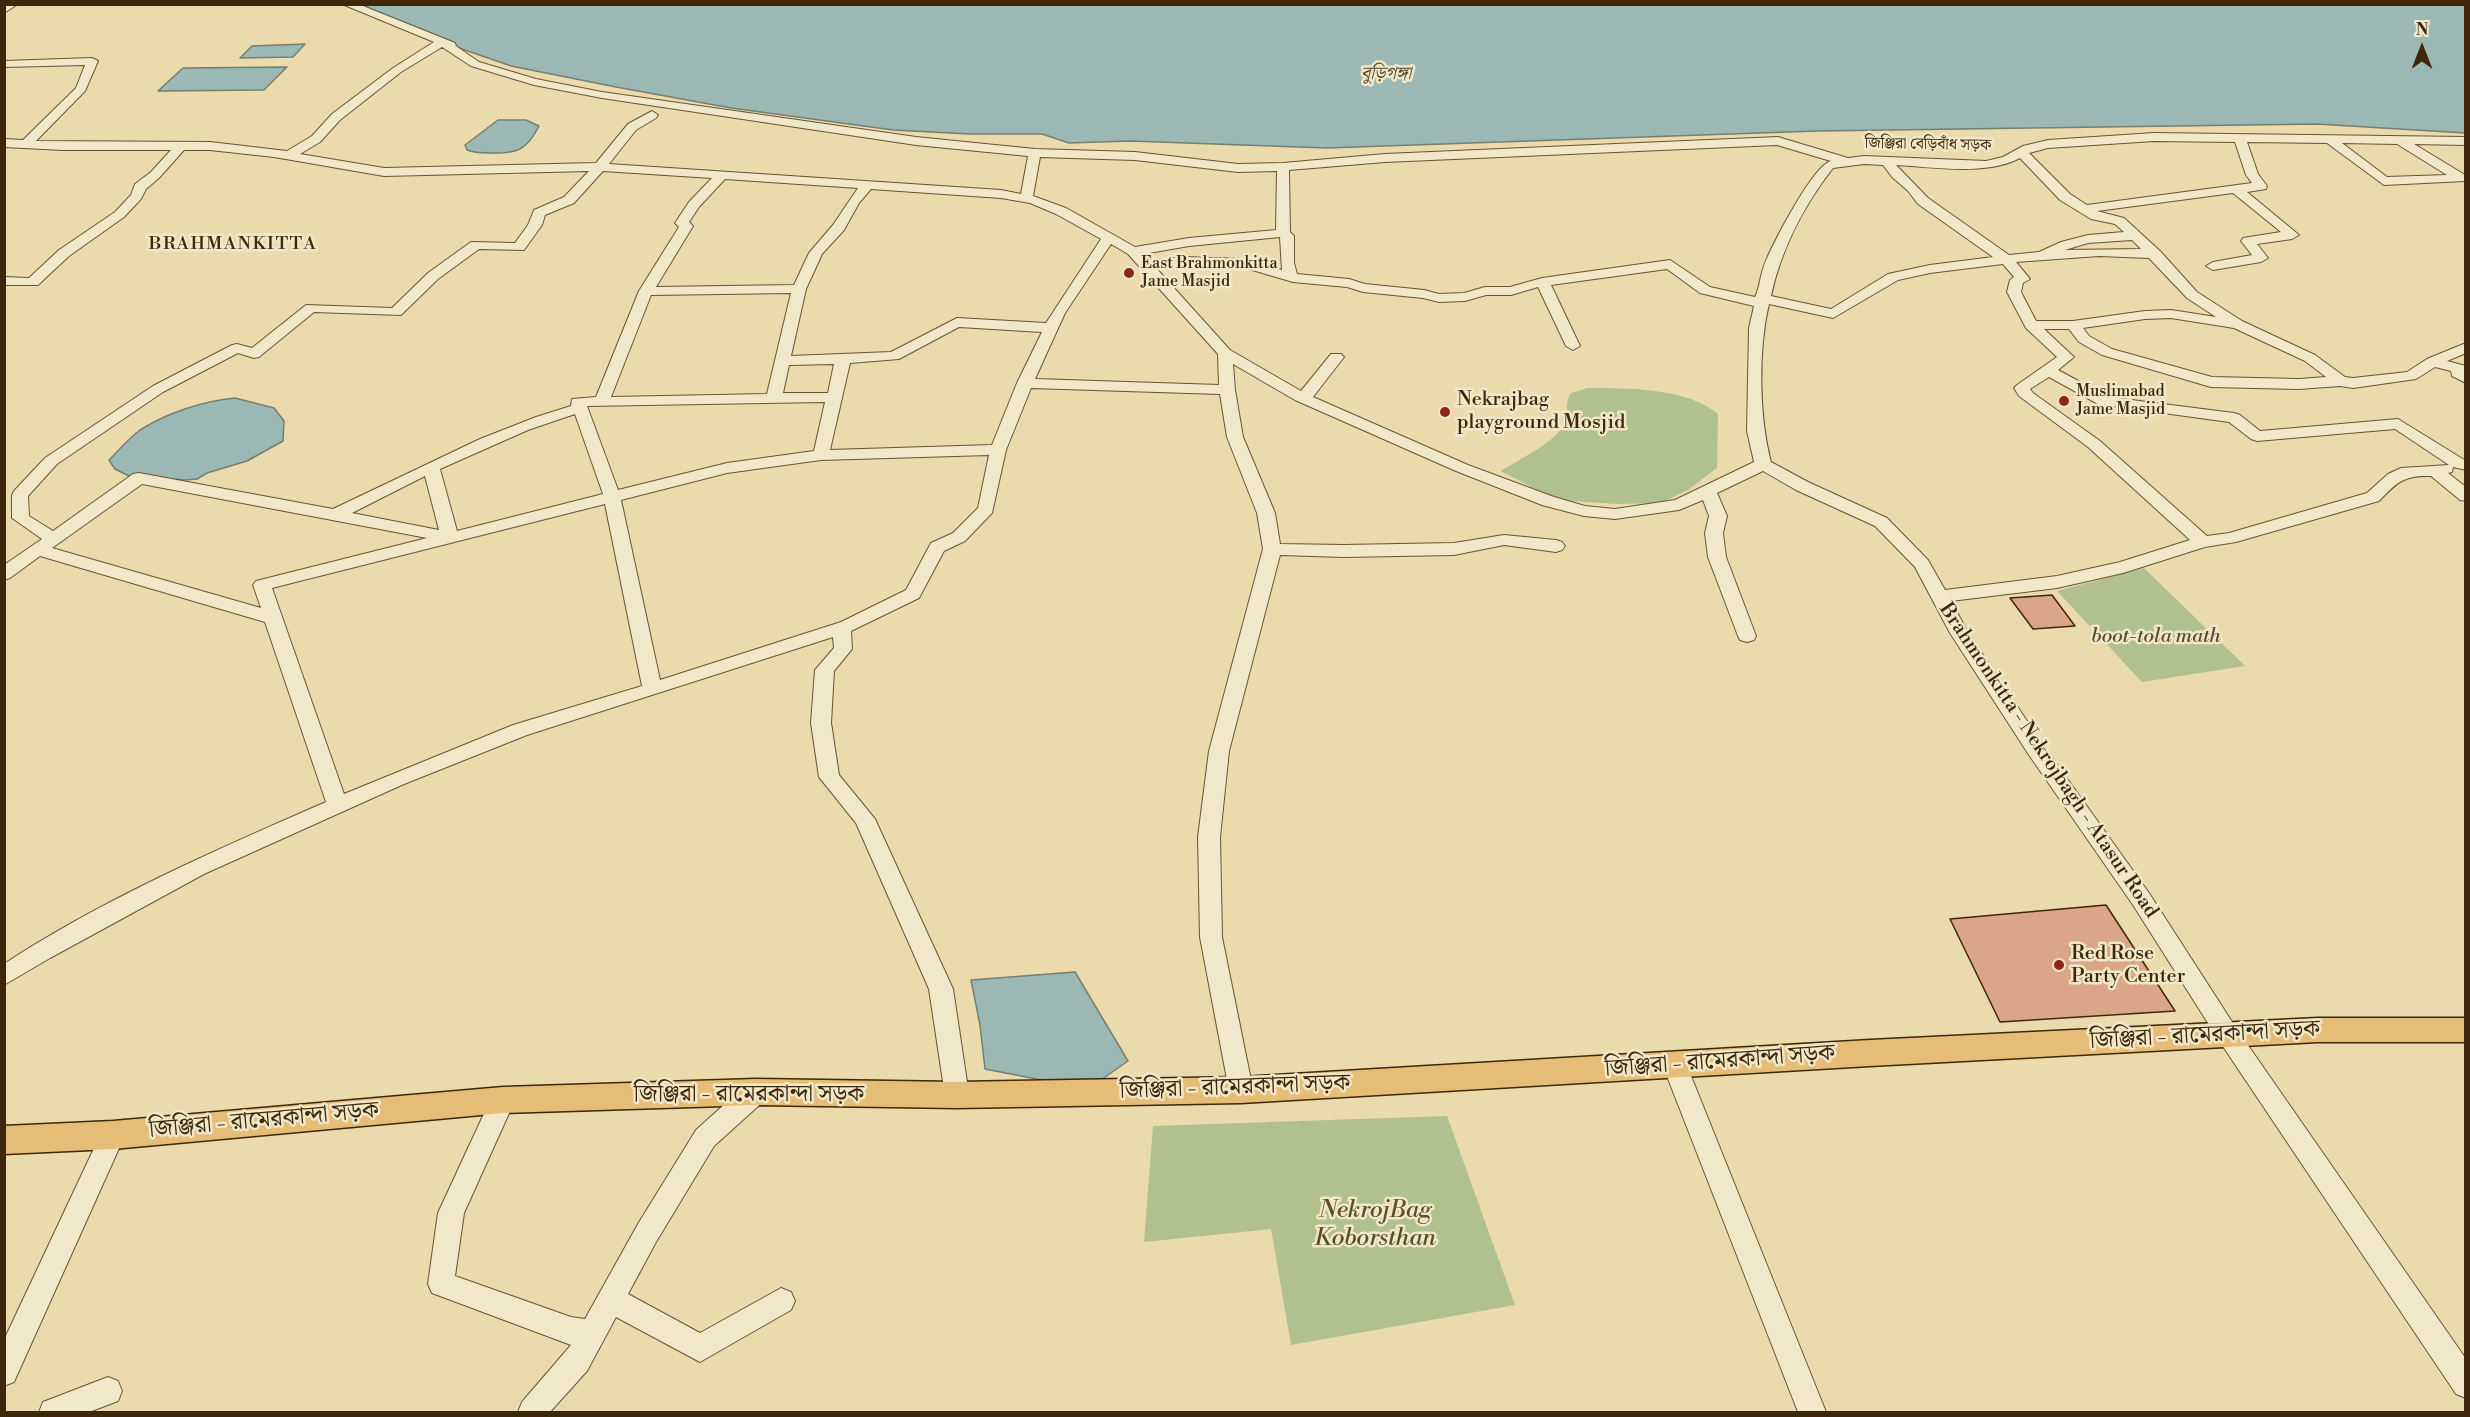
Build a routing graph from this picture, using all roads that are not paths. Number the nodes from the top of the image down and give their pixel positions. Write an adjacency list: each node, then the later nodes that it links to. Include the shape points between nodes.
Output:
1 (13, 4): 3 (street)
2 (347, 4): 4 (street)
3 (4, 10)
4 (457, 47)
5 (4, 64): 12 (street, via 92,61 81,89)
6 (652, 115): 19 (street, via 627,133)
7 (2240, 138): 9 (street, জিঞ্জিরা বেড়িবাঁধ সড়ক); 15 (street, জিঞ্জিরা বেড়িবাঁধ সড়ক, via 2121,138 2048,144); 24 (street, via 2252,175 2261,185)
8 (2399, 140): 9 (street, জিঞ্জিরা বেড়িবাঁধ সড়ক); 10 (street, জিঞ্জিরা বেড়িবাঁধ সড়ক); 22 (street)
9 (2332, 141): 22 (street, via 2384,181)
10 (2466, 141)
11 (4, 143): 12 (street)
12 (26, 144): 13 (street)
13 (182, 145): 16 (street); 37 (street, via 140,187 126,209 62,254 33,282)
14 (1035, 153): 16 (street, via 906,140 602,95 534,82 475,64 442,42 397,70 336,117 316,139); 20 (street, via 1135,156 1238,168); 25 (street)
15 (2020, 153): 18 (street, জিঞ্জিরা বেড়িবাঁধ সড়ক, via 1986,165); 26 (street)
16 (288, 156): 19 (street, via 396,173)
17 (1844, 161): 18 (street, জিঞ্জিরা বেড়িবাঁধ সড়ক); 20 (street, via 1778,141 1385,158); 41 (street, জিঞ্জিরা বেড়িবাঁধ সড়ক, via 1829,165 1810,189 1771,265)
18 (1887, 161): 33 (street, via 1923,201)
19 (600, 167): 21 (street); 74 (street, via 569,200 539,213 519,247 476,245 432,276 396,312 311,308 254,354 237,348 158,389 51,460 20,495 21,518)
20 (1283, 167): 27 (street)
21 (721, 176): 23 (street); 40 (street, via 694,204 682,223 686,226)
22 (2463, 180)
23 (868, 184): 25 (street); 39 (street, via 816,253)
24 (2236, 189): 26 (street); 35 (street, via 2292,234 2247,241 2261,258)
25 (1026, 199): 29 (street, via 1061,211)
26 (2083, 209): 28 (street, via 2119,222)
27 (1283, 233): 30 (street); 36 (street, via 1287,237 1287,269)
28 (2136, 236): 31 (street); 32 (street, via 2089,237 2061,244)
29 (1109, 237): 30 (street); 45 (street)
30 (1133, 251): 34 (street)
31 (2155, 254): 32 (street, via 2127,251); 43 (street, via 2192,296)
32 (2043, 255): 33 (street)
33 (2006, 259): 41 (street, via 1893,277 1833,314); 42 (street, via 2023,279 2018,280 2014,291)
34 (1147, 265): 36 (street, via 1183,261 1243,263); 48 (street)
35 (2213, 266)
36 (1293, 278): 38 (street, via 1439,298 1511,291)
37 (4, 281)
38 (1542, 282): 41 (street, via 1670,264 1705,290); 46 (street)
39 (798, 289): 40 (street); 51 (street)
40 (646, 291): 61 (street)
41 (1762, 301): 67 (street, জিঞ্জিরা বেড়িবাঁধ সড়ক, via 1754,371)
42 (2031, 324): 44 (street); 53 (street, via 2066,357)
43 (2236, 324): 44 (street, via 2170,314); 55 (street, via 2310,358)
44 (2073, 325): 55 (street, via 2085,339 2107,352 2211,382)
45 (1050, 328): 50 (street, via 957,322 894,356); 56 (street)
46 (1573, 346)
47 (2466, 347): 52 (street)
48 (1225, 353): 57 (street); 60 (street)
49 (1336, 357): 60 (street)
50 (843, 359): 51 (street); 58 (street)
51 (782, 361): 59 (street)
52 (2432, 362): 54 (street, via 2461,369 2457,373); 55 (street, via 2411,376)
53 (2048, 371): 65 (street, via 2104,401 2234,418 2257,436 2398,424); 75 (street, via 2022,388 2027,396 2094,444)
54 (2466, 379)
55 (2340, 381)
56 (1025, 383): 57 (street); 63 (street)
57 (1227, 390): 77 (street, via 1235,437 1266,513)
58 (836, 397): 59 (street); 64 (street)
59 (774, 398): 61 (street)
60 (1304, 399): 69 (street, via 1462,468 1584,511 1615,514 1679,505)
61 (602, 401): 62 (street, via 578,402)
62 (580, 408): 66 (street, via 514,429); 70 (street)
63 (998, 450): 64 (street); 82 (street, via 986,509 959,537 937,547 914,594)
64 (821, 455): 70 (street, via 727,468)
65 (2464, 466): 68 (street)
66 (431, 467): 72 (street); 73 (street)
67 (1755, 467): 69 (street); 80 (street, Brahmonkitta - Nekrojbagh - Atasur Road, via 1881,522 1922,564)
68 (2435, 471): 71 (street); 75 (street, via 2408,469 2390,479 2373,497 2230,538)
69 (1708, 490): 83 (street, via 1718,516 1714,533 1717,557)
70 (612, 496): 73 (street); 84 (street)
71 (2466, 496)
72 (335, 515): 73 (street); 74 (street, via 139,478)
73 (450, 537): 81 (street, via 262,585)
74 (54, 539): 78 (street)
75 (2203, 542): 80 (street, via 2057,582)
76 (1556, 546): 77 (street, via 1504,540 1454,549)
77 (1272, 549): 90 (street, via 1219,751 1209,837 1211,938)
78 (38, 550): 79 (street); 81 (street)
79 (4, 574)
80 (1938, 597): 88 (street, Brahmonkitta - Nekrojbagh - Atasur Road)
81 (274, 618): 85 (street)
82 (841, 628): 84 (street); 92 (street, via 843,649 825,670 821,723 829,777 865,819 941,989)
83 (1747, 636)
84 (652, 689): 85 (street, via 520,729)
85 (338, 806): 86 (street, via 196,868 42,951)
86 (4, 976)
87 (2466, 1030): 88 (main road, জিঞ্জিরা - রামেরকান্দা সড়ক, via 2318,1030)
88 (2228, 1035): 89 (main road, জিঞ্জিরা - রামেরকান্দা সড়ক); 100 (street, Brahmonkitta - Nekrojbagh - Atasur Road)
89 (1675, 1066): 90 (main road, জিঞ্জিরা - রামেরকান্দা সড়ক); 104 (street)
90 (1241, 1090): 92 (main road, জিঞ্জিরা - রামেরকান্দা সড়ক)
91 (756, 1092): 92 (main road, জিঞ্জিরা - রামেরকান্দা সড়ক); 93 (main road, জিঞ্জিরা - রামেরকান্দা সড়ক); 96 (street, via 705,1138)
92 (957, 1095)
93 (503, 1100): 94 (main road, জিঞ্জিরা - রামেরকান্দা সড়ক); 98 (street, via 451,1213 441,1284 571,1331)
94 (113, 1135): 95 (main road, জিঞ্জিরা - রামেরকান্দা সড়ক); 99 (street)
95 (4, 1140)
96 (610, 1299): 97 (street, via 700,1348); 98 (street)
97 (781, 1301)
98 (592, 1334): 103 (street, via 577,1361)
99 (4, 1372)
100 (2466, 1384)
101 (108, 1391): 102 (street)
102 (53, 1413)
103 (532, 1413)
104 (1812, 1413)

